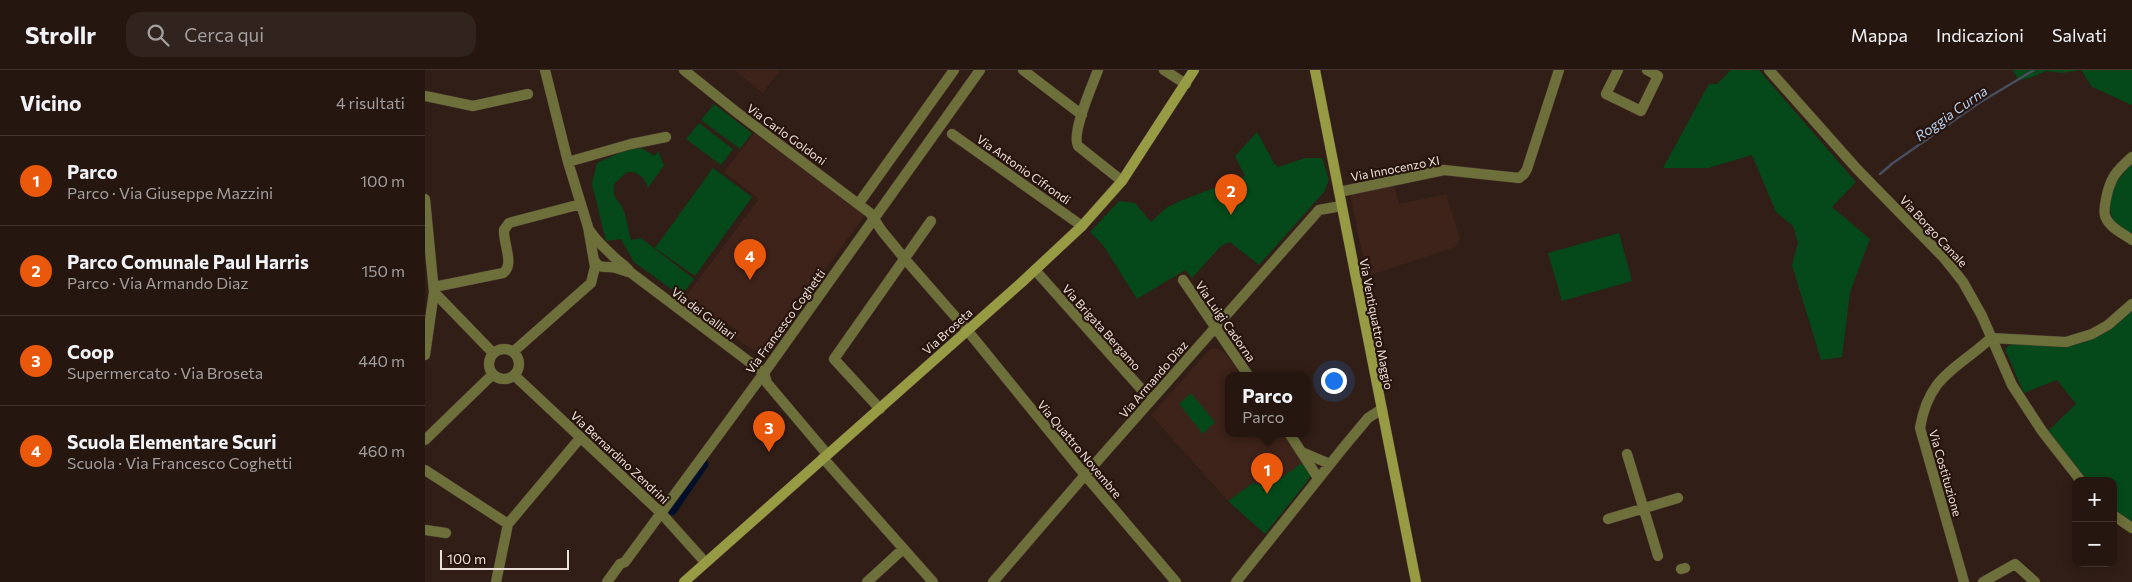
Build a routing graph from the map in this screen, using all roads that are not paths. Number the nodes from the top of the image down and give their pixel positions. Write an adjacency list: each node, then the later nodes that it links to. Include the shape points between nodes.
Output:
1 (545, 70): 21 (street)
2 (684, 70): 25 (street, Via Carlo Goldoni)
3 (954, 70): 25 (street)
4 (980, 70): 28 (street, Via Francesco Coghetti)
5 (1023, 70): 17 (street)
6 (1097, 70): 17 (street)
7 (1164, 70): 14 (street)
8 (1194, 70): 14 (street, Via Broseta)
9 (1315, 70): 23 (street, Via Ventiquattro Maggio)
10 (1559, 70): 23 (street, Via Innocenzo XI, via 1527,169 1519,178 1445,170)
11 (1618, 70): 12 (street, via 1606,94 1641,111 1658,76)
12 (1647, 70)
13 (1769, 70): 44 (street, Via Borgo Canale, via 1857,169 1944,258 1974,300)
14 (1186, 84): 22 (street, Via Broseta)
15 (528, 94): 16 (street, via 473,106)
16 (425, 96)
17 (1082, 114): 22 (street, via 1077,144)
18 (952, 134): 30 (street, Via Antonio Cifrondi)
19 (666, 138): 21 (street)
20 (2132, 157): 32 (street, via 2109,183 2105,204 2105,217)
21 (568, 162): 26 (street)
22 (1122, 181): 30 (street, Via Broseta)
23 (1339, 192): 27 (street, Via Ventiquattro Maggio)
24 (425, 198): 40 (street)
25 (859, 203): 28 (street, Via Carlo Goldoni)
26 (581, 204): 31 (street); 40 (street, via 509,223 504,230 509,264 503,273)
27 (1341, 206): 42 (street, Via Armando Diaz, via 1319,210); 54 (street, Via Ventiquattro Maggio)
28 (874, 218): 34 (street, Via Carlo Goldoni); 49 (street, Via Francesco Coghetti)
29 (931, 221): 34 (street)
30 (1082, 226): 37 (street, Via Broseta)
31 (588, 227): 33 (street, Via dei Galliari, via 597,242); 35 (street)
32 (2132, 240)
33 (610, 253): 35 (street, via 601,249); 36 (street, via 612,263); 38 (street, Via dei Galliari)
34 (904, 258): 43 (street, Via Quattro Novembre); 53 (street, via 833,359)
35 (594, 260): 36 (street, via 599,267); 45 (street, via 591,282)
36 (607, 267): 38 (street, Via dei Galliari)
37 (1035, 270): 43 (street, Via Broseta); 52 (street, Via Brigata Bergamo)
38 (630, 272): 49 (street, Via dei Galliari)
39 (1183, 280): 42 (street, Via Luigi Cadorna)
40 (434, 289): 46 (street); 47 (street)
41 (2132, 304): 44 (street, via 2108,325 2066,342)
42 (1215, 328): 48 (street, Via Luigi Cadorna); 52 (street, Via Armando Diaz)
43 (967, 330): 53 (street, Via Broseta); 63 (street, Via Quattro Novembre)
44 (1991, 338): 64 (street, Via Borgo Canale, via 2011,384); 87 (street, Via Costituzione, via 1943,376 1931,391 1923,409 1920,428)
45 (513, 352): 46 (street, via 501,349); 51 (street, via 518,360)
46 (493, 353): 50 (street, via 489,366)
47 (425, 355)
48 (1246, 372)
49 (764, 373): 60 (street, via 767,383); 68 (street, Via Francesco Coghetti)
50 (493, 374): 51 (street, via 506,378); 57 (street)
51 (514, 374): 55 (street, Via Bernardino Zendrini)
52 (1151, 400): 63 (street, Via Armando Diaz)
53 (880, 408): 60 (street, Via Broseta)
54 (1382, 409): 61 (street, via 1368,418); 86 (street, Via Ventiquattro Maggio)
55 (581, 437): 68 (street, Via Bernardino Zendrini); 71 (street)
56 (1292, 437): 58 (street)
57 (425, 440)
58 (1303, 453): 61 (street); 65 (street)
59 (1627, 454): 67 (street)
60 (825, 456): 75 (street); 77 (street, Via Broseta)
61 (1329, 464): 65 (street)
62 (425, 470): 71 (street)
63 (1085, 475): 83 (street, Via Armando Diaz); 84 (street, Via Quattro Novembre)
64 (2078, 477)
65 (1318, 478): 85 (street)
66 (1678, 498): 67 (street)
67 (1643, 508): 70 (street); 76 (street)
68 (661, 513): 77 (street, Via Bernardino Zendrini); 79 (street, Via Francesco Coghetti)
69 (2117, 518): 72 (street)
70 (1608, 519)
71 (508, 524): 78 (street)
72 (2132, 528)
73 (425, 530): 74 (street)
74 (446, 533)
75 (903, 548): 81 (street); 82 (street)
76 (1658, 556)
77 (705, 562): 80 (street, Via Broseta)
78 (496, 582)
79 (607, 582)
80 (684, 582)
81 (867, 582)
82 (933, 582)
83 (993, 582)
84 (1176, 582)
85 (1236, 582)
86 (1416, 582)
87 (1964, 582)
88 (1983, 582): 89 (street, via 2015,564)
89 (2035, 582)

